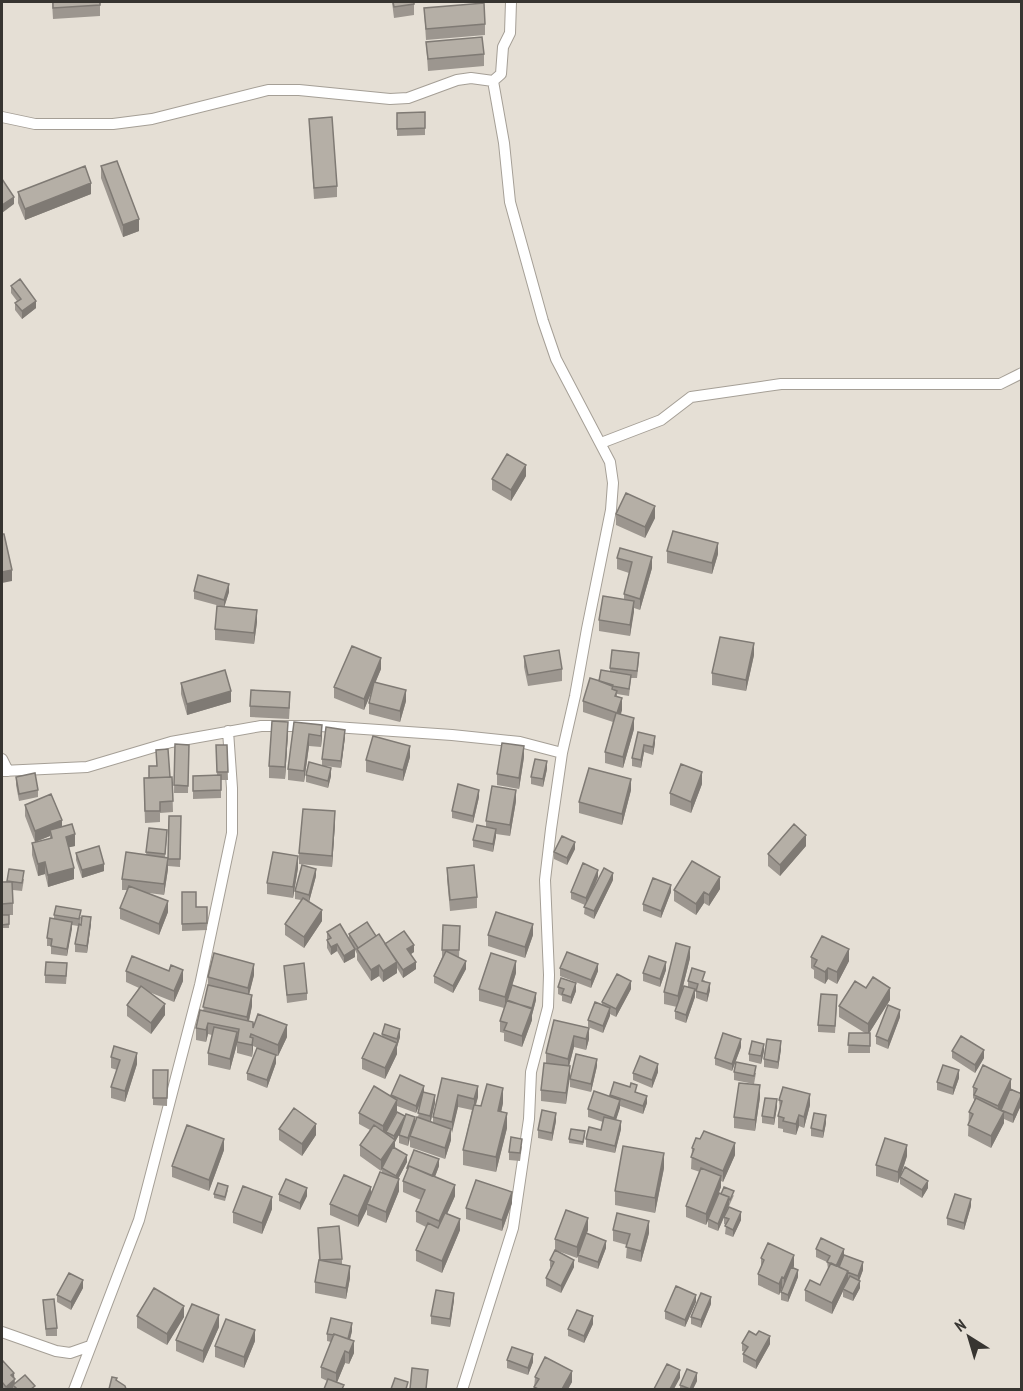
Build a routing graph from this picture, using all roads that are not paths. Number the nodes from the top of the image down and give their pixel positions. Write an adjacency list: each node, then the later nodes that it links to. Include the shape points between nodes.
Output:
1 (511, 2): 2 (street, via 510,33 503,47 501,74)
2 (493, 81): 3 (street, via 457,80 408,98 390,99 268,90 152,119 113,124 35,123); 5 (street, via 510,202 543,321 556,359)
3 (2, 117)
4 (1022, 373): 5 (street, via 1000,384 781,384 691,397 661,420)
5 (601, 443): 7 (street, via 610,462 611,510)
6 (228, 731): 7 (street, via 261,726 320,726 520,742); 9 (street, via 171,742 87,767); 11 (street, via 232,833 200,985 139,1220)
7 (562, 753): 13 (street, via 545,880 548,1008 531,1072 529,1119 513,1228)
8 (2, 759): 9 (street)
9 (5, 771)
10 (2, 1332): 11 (street, via 63,1352)
11 (90, 1346): 12 (street)
12 (74, 1389)
13 (462, 1389)

